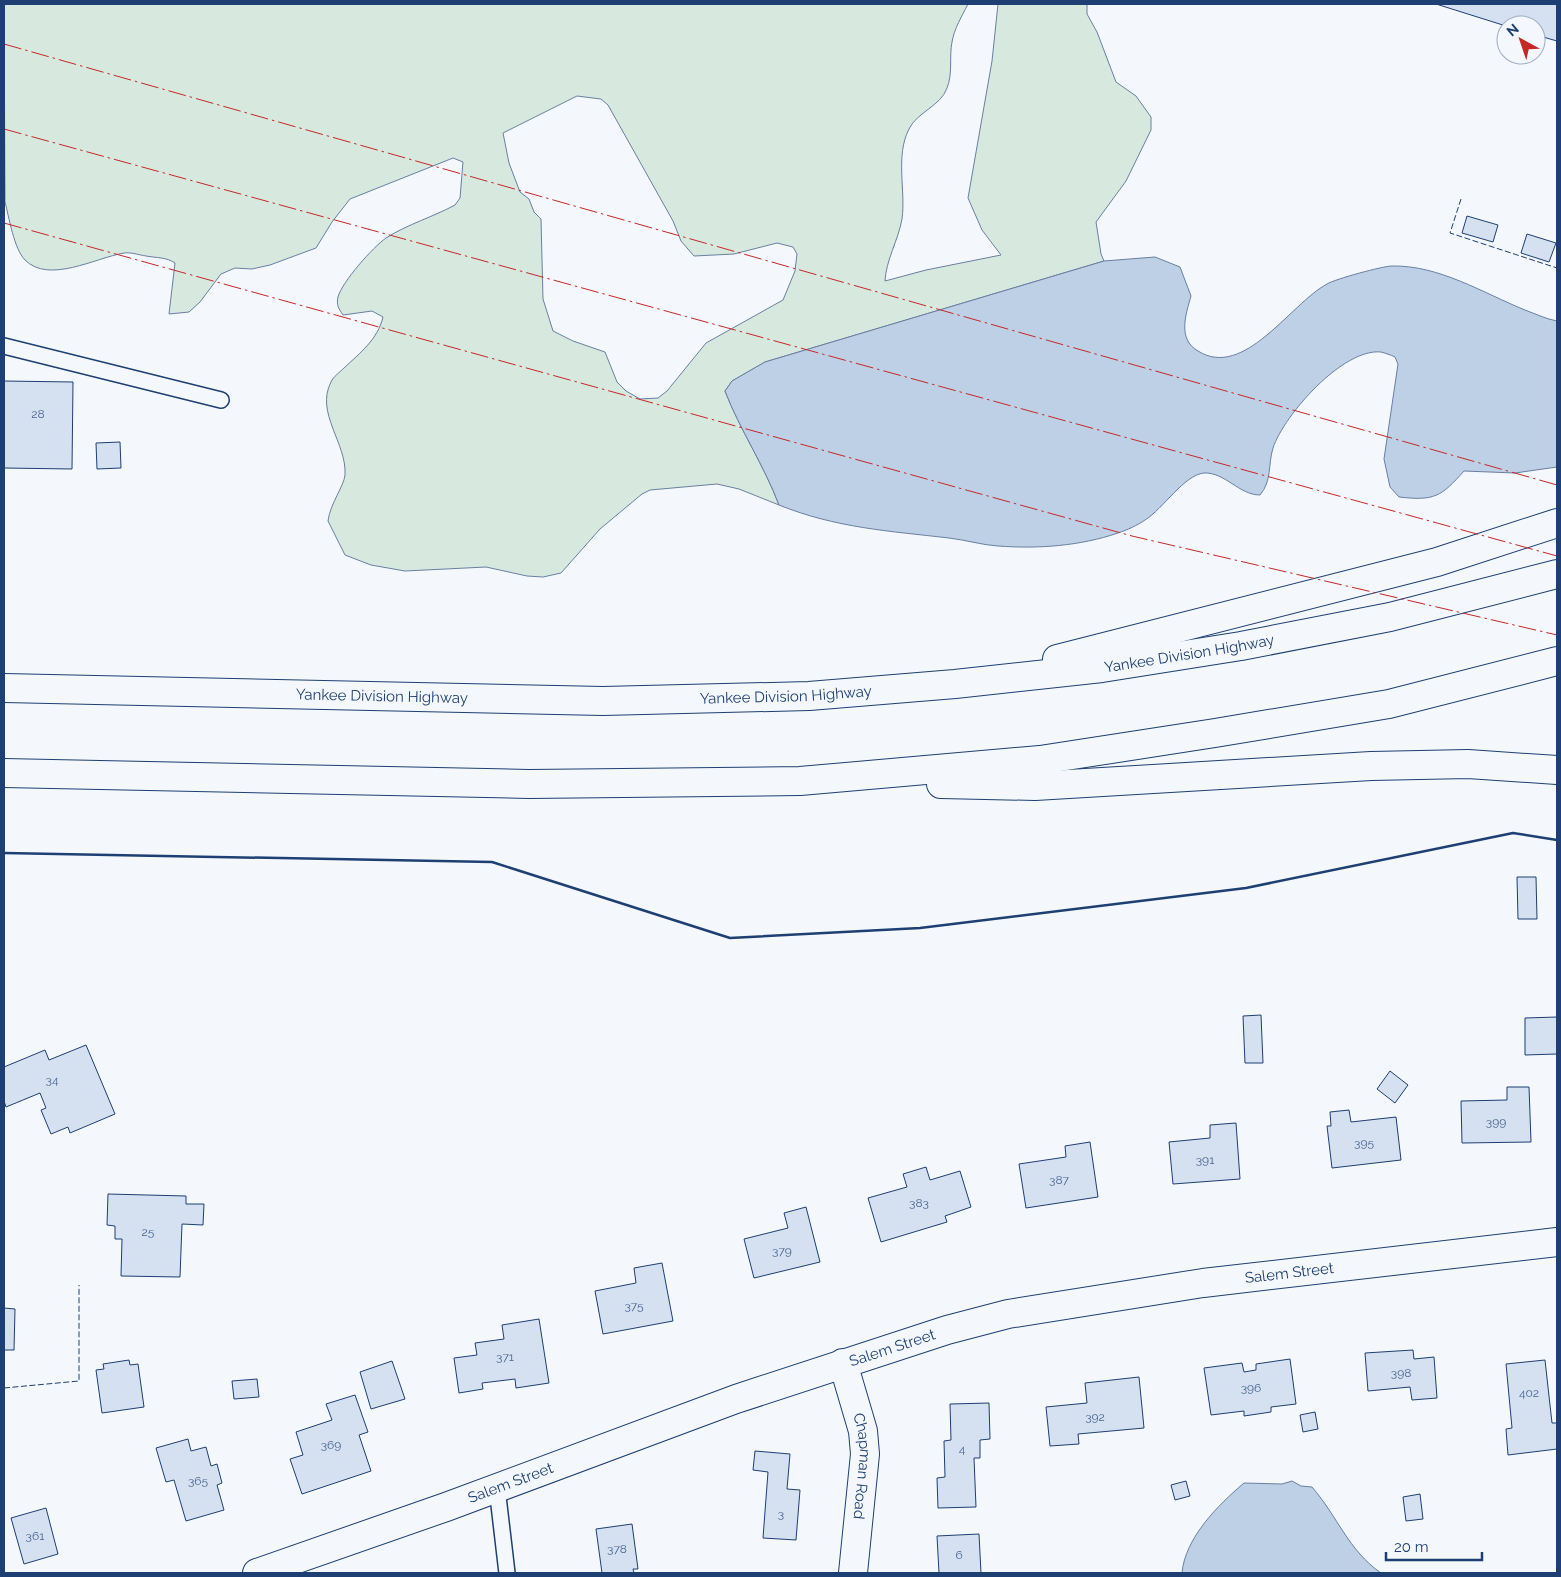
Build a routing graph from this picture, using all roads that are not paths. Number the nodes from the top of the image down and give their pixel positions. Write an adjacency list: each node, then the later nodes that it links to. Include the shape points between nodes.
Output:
1 (4, 346): 2 (lane)
2 (221, 400)
3 (1557, 523): 6 (main road, via 1437,562)
4 (1557, 574): 6 (main road, Yankee Division Highway, via 1390,617 1241,646 1102,668)
5 (1557, 661): 10 (main road, via 1389,704 1215,734 1040,760)
6 (955, 684): 7 (main road, Yankee Division Highway, via 809,696 603,701)
7 (4, 688)
8 (1557, 770): 10 (main road, via 1468,764 1371,766 1035,786)
9 (4, 774): 10 (main road, via 529,784)
10 (800, 781)
11 (1557, 1242): 12 (main road, Salem Street, via 1203,1283 1067,1304 1008,1314 947,1330)
12 (843, 1363): 13 (main road, Salem Street); 16 (main road, Chapman Road, via 862,1426 865,1454)
13 (497, 1488): 14 (main road, Salem Street); 15 (lane)
14 (257, 1573)
15 (507, 1573)
16 (854, 1573)

